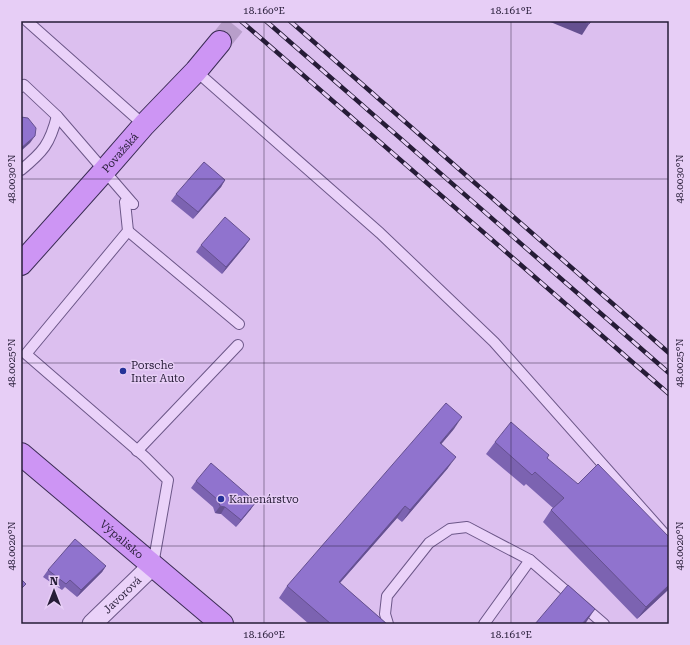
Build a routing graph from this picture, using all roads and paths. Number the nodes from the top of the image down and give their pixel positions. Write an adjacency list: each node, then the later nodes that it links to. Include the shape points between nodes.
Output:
1 (27, 21): 6 (lane)
2 (220, 42): 3 (main road, Považská)
3 (196, 71): 6 (main road, Považská); 15 (lane, via 380,233 494,342)
4 (22, 84): 5 (lane)
5 (57, 116): 7 (lane, via 52,136 39,156); 8 (lane)
6 (144, 125): 8 (main road, Považská)
7 (21, 170)
8 (104, 171): 9 (lane, via 133,204 125,202); 10 (main road, Považská)
9 (128, 232): 11 (lane); 13 (lane, via 26,354)
10 (21, 264)
11 (238, 324)
12 (238, 345): 13 (lane)
13 (141, 454): 17 (lane, via 168,480)
14 (24, 462): 17 (main road, Výpalisko)
15 (669, 538)
16 (530, 560): 20 (lane, via 467,527 450,529 429,543 388,596 385,614); 21 (lane); 22 (lane)
17 (154, 566): 18 (street, Javorová); 19 (main road, Výpalisko)
18 (92, 624)
19 (222, 624)
20 (388, 624)
21 (484, 624)
22 (604, 624)

